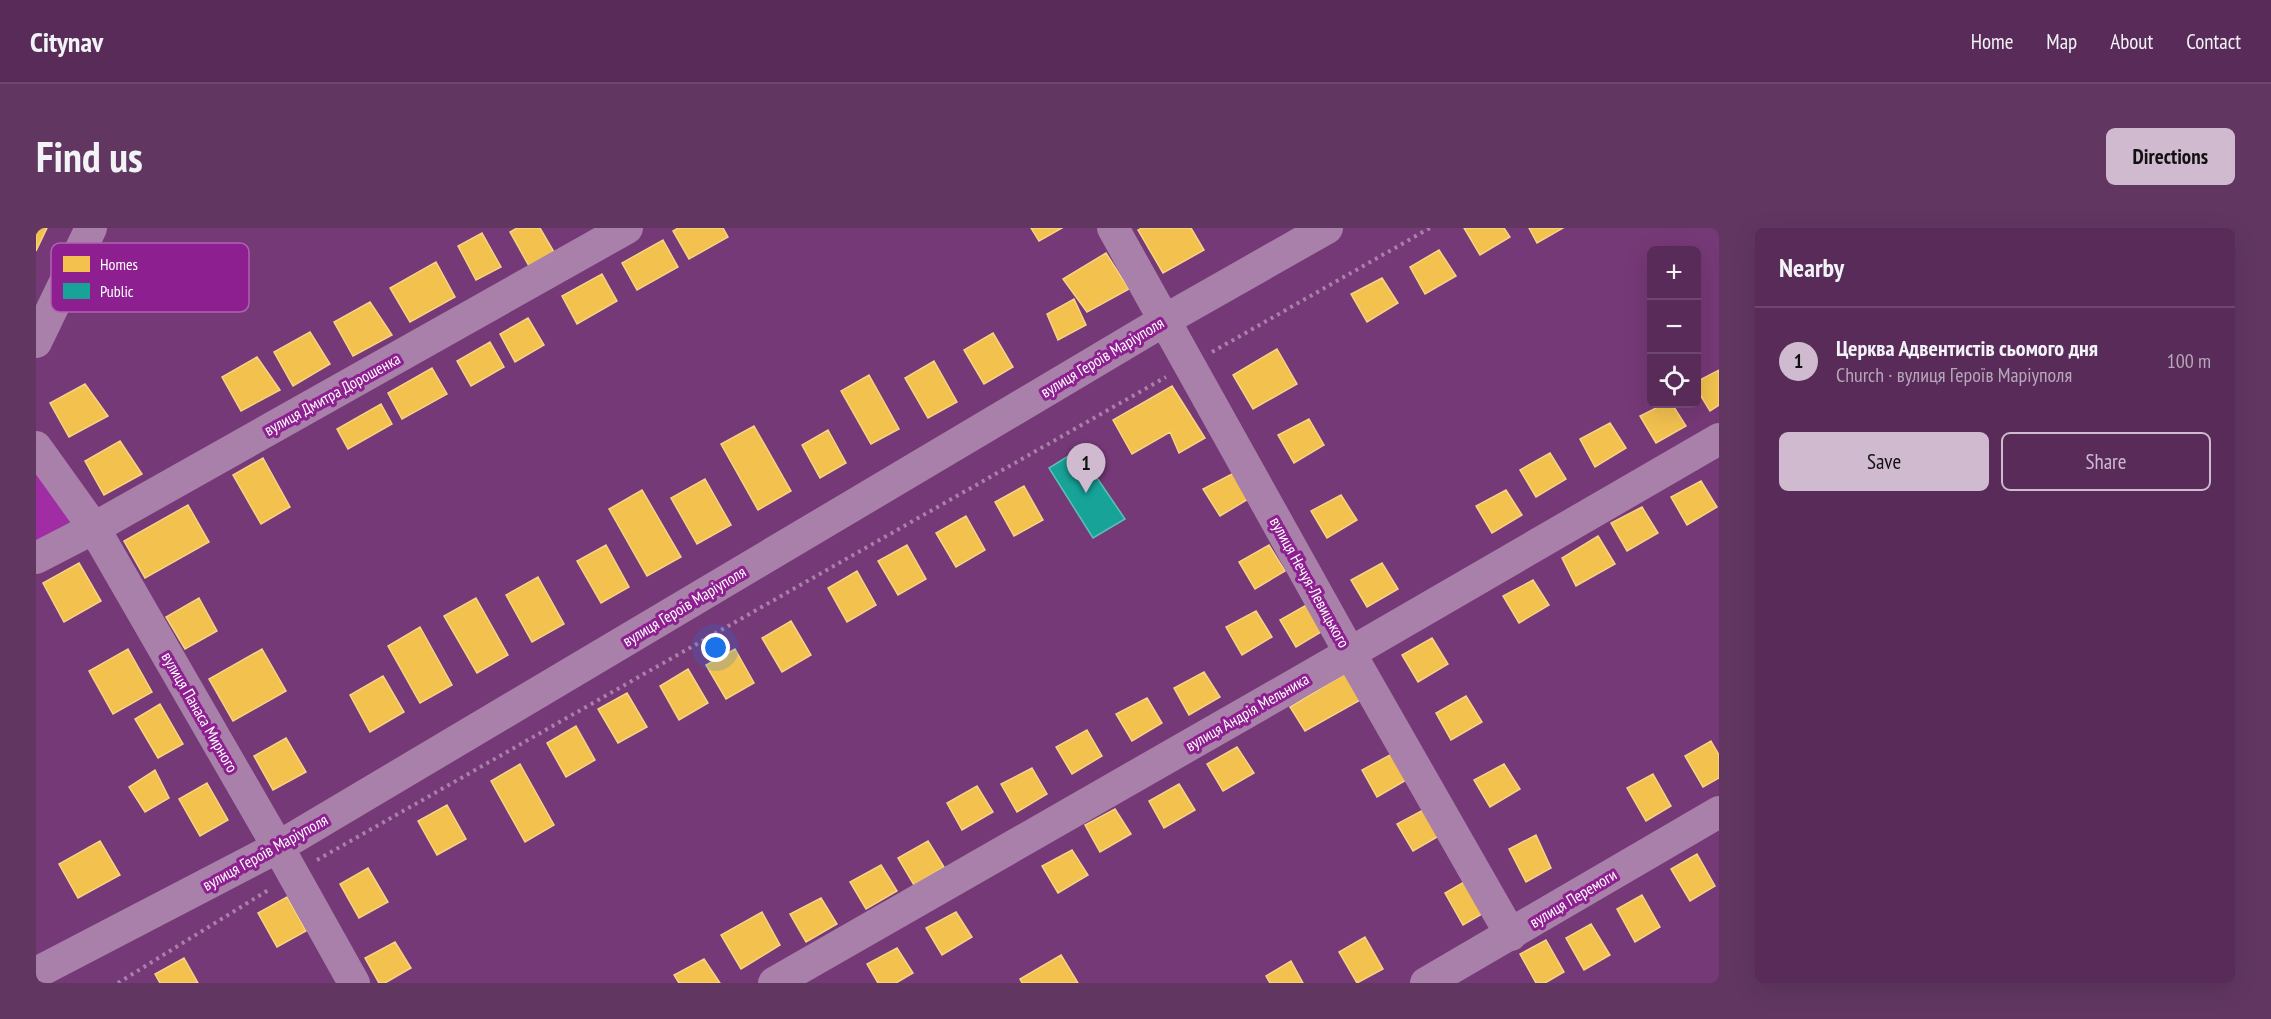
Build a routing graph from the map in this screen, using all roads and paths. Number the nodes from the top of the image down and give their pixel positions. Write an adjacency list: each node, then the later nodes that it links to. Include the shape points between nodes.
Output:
1 (91, 228): 6 (street)
2 (627, 228): 13 (street, вулиця Дмитра Дорошенка)
3 (1113, 228): 8 (street, вулиця Нечуя-Левицького)
4 (1327, 228): 8 (street, вулиця Героїв Маріуполя)
5 (1430, 228): 10 (path)
6 (84, 243)
7 (51, 311): 9 (street)
8 (1165, 320): 10 (street, вулиця Нечуя-Левицького); 17 (street, вулиця Героїв Маріуполя)
9 (36, 342)
10 (1190, 364): 15 (street, вулиця Нечуя-Левицького); 18 (path)
11 (1719, 439): 15 (street, вулиця Андрія Мельника)
12 (36, 447): 13 (street, вулиця Панаса Мирного)
13 (94, 528): 14 (street, вулиця Дмитра Дорошенка); 17 (street, вулиця Панаса Мирного)
14 (36, 558)
15 (1350, 653): 19 (street, вулиця Нечуя-Левицького); 23 (street, вулиця Андрія Мельника)
16 (1719, 812): 19 (street, вулиця Перемоги)
17 (278, 847): 18 (street, вулиця Панаса Мирного); 20 (street, вулиця Героїв Маріуполя)
18 (293, 874): 21 (path); 22 (street, вулиця Панаса Мирного)
19 (1511, 935): 24 (street, вулиця Перемоги)
20 (36, 973)
21 (118, 983)
22 (354, 983)
23 (774, 983)
24 (1426, 983)

